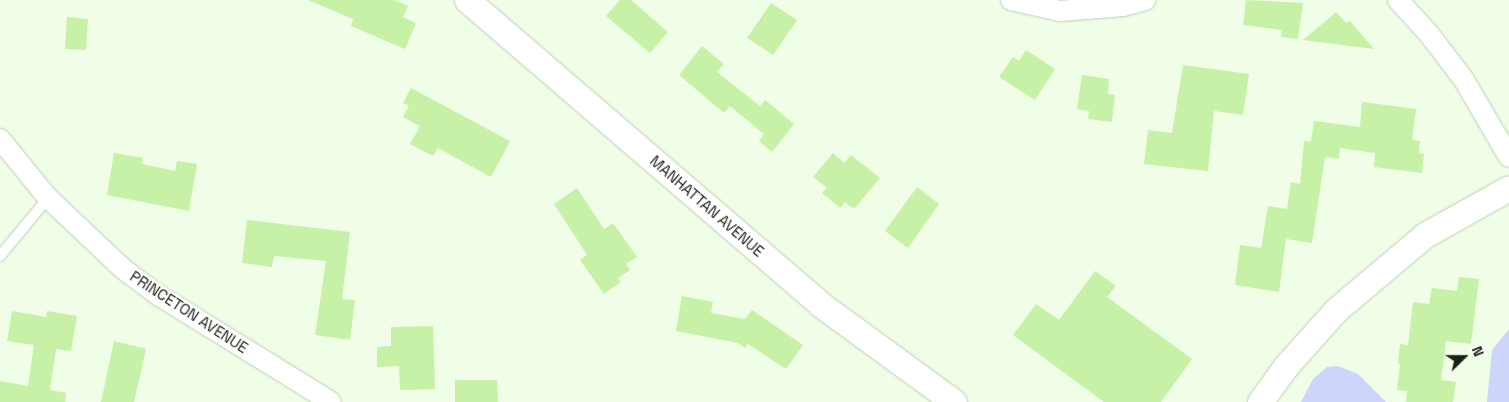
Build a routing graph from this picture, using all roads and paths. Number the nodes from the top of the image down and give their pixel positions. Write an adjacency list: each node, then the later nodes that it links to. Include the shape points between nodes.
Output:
1 (467, 0): 11 (street, MANHATTAN AVENUE, via 820,304)
2 (1011, 0): 3 (street, via 1060,12 1123,6)
3 (1145, 0)
4 (1398, 0): 6 (street, via 1464,80)
5 (0, 139): 8 (street, PRINCETON AVENUE)
6 (1509, 157)
7 (1509, 188): 12 (street, via 1425,235 1336,310 1286,366)
8 (48, 198): 9 (lane); 10 (street, PRINCETON AVENUE, via 93,243 158,295)
9 (0, 256)
10 (331, 402)
11 (954, 402)
12 (1260, 402)

